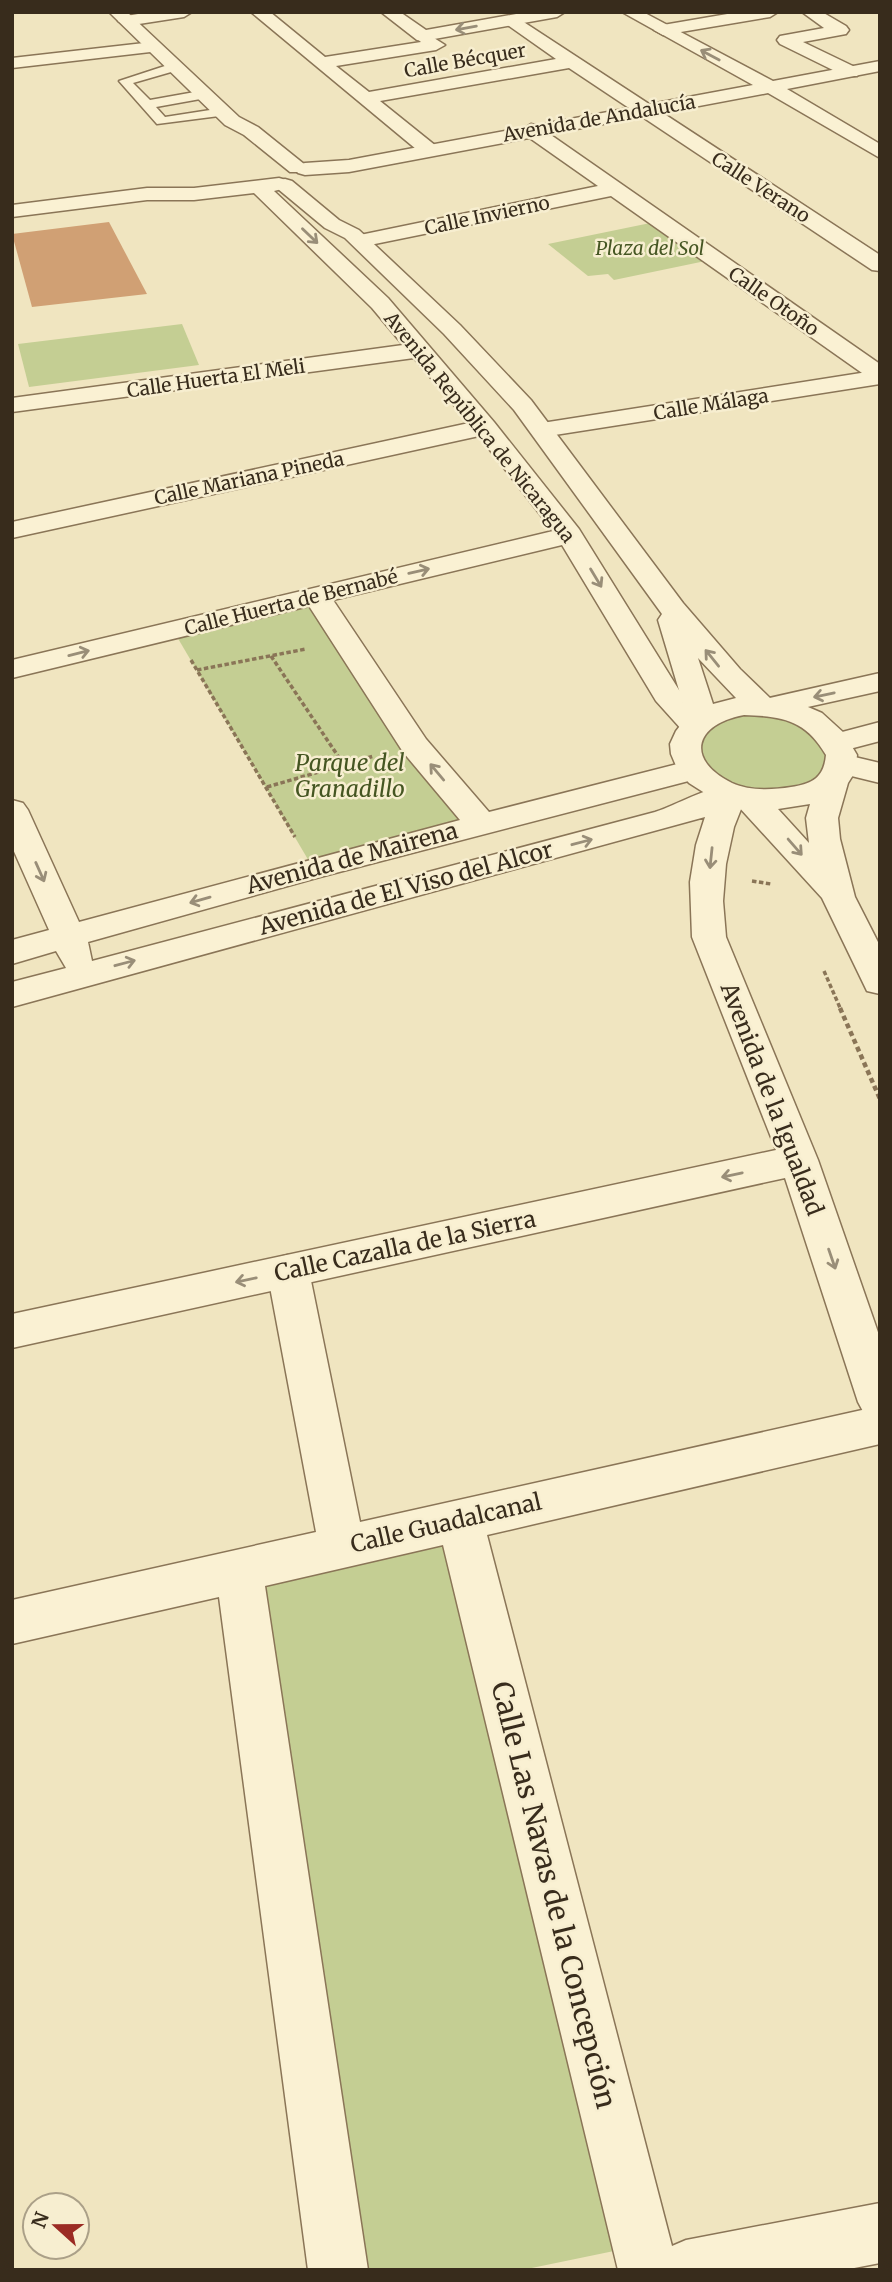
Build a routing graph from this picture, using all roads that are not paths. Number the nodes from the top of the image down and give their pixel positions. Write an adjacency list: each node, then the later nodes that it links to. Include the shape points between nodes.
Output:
1 (184, 12): 9 (street)
2 (259, 12): 14 (street)
3 (389, 12): 12 (street)
4 (557, 12): 10 (street)
5 (629, 12): 11 (street)
6 (770, 12): 8 (street)
7 (810, 12): 19 (street, via 840,30 786,40)
8 (738, 15): 11 (street)
9 (122, 16): 13 (street, Avenida República de Nicaragua)
10 (510, 21): 12 (street, one-way to 12); 15 (street, Calle Verano)
11 (663, 30): 20 (street, one-way to 11)
12 (423, 36): 14 (street, via 436,45)
13 (153, 47): 16 (street); 18 (street, Avenida República de Nicaragua)
14 (321, 62): 22 (street)
15 (572, 62): 22 (street, Calle Bécquer); 24 (street, Calle Verano)
16 (12, 63)
17 (880, 66): 19 (street, Avenida de Andalucía)
18 (174, 67): 21 (street, Avenida República de Nicaragua); 23 (lane, via 125,81)
19 (850, 72): 20 (street, Avenida de Andalucía)
20 (771, 88): 24 (street, Avenida de Andalucía); 28 (street)
21 (206, 94): 23 (lane); 25 (street, Avenida República de Nicaragua)
22 (365, 98): 27 (street)
23 (146, 106): 25 (lane, via 162,121)
24 (642, 109): 26 (street, Avenida de Andalucía); 33 (street, Calle Verano)
25 (227, 117): 29 (street, Avenida República de Nicaragua, via 238,134)
26 (531, 130): 27 (street, Avenida de Andalucía); 30 (street, Calle Otoño)
27 (429, 150): 29 (street, Avenida de Andalucía)
28 (880, 152)
29 (289, 178): 31 (street, Avenida de Andalucía, via 194,194); 32 (street, Avenida República de Nicaragua, via 332,224); 34 (street, Avenida República de Nicaragua, one-way to 34)
30 (615, 189): 32 (street, Calle Invierno); 35 (street, Calle Otoño)
31 (12, 211)
32 (356, 238): 38 (street, Avenida República de Nicaragua, via 468,344)
33 (880, 265)
34 (420, 350): 36 (street, Calle Huerta El Meli); 37 (street, Avenida República de Nicaragua)
35 (880, 376): 38 (street, Calle Málaga)
36 (12, 405)
37 (485, 427): 39 (street, Calle Mariana Pineda); 40 (street, Avenida República de Nicaragua)
38 (542, 430): 42 (street, Avenida República de Nicaragua)
39 (12, 530)
40 (570, 535): 41 (street, Calle Huerta de Bernabé, one-way to 40); 46 (street, Avenida República de Nicaragua, one-way to 46, via 667,695)
41 (316, 595): 43 (street, Calle Huerta de Bernabé, one-way to 41); 53 (street, one-way to 41, via 414,745)
42 (666, 602): 45 (street, Avenida República de Nicaragua, one-way to 42, via 723,671); 46 (street, Avenida República de Nicaragua)
43 (12, 670)
44 (880, 682): 45 (street, one-way to 45)
45 (764, 706): 46 (street, via 728,709); 48 (street, via 810,719 826,730)
46 (698, 722): 49 (street, via 685,745)
47 (880, 731): 48 (street)
48 (837, 763): 50 (street); 51 (street, via 817,792 796,799 773,802); 54 (street, via 822,818)
49 (693, 770): 51 (street); 53 (street, Avenida de Mairena)
50 (880, 774)
51 (736, 796): 54 (street, one-way to 54, via 773,822); 57 (street, Avenida de El Viso del Alcor, one-way to 51, via 666,819); 60 (street, Avenida de la Igualdad, one-way to 60, via 718,821 705,915 709,937)
52 (12, 810): 55 (street, one-way to 55)
53 (481, 824): 55 (street, Avenida de Mairena, one-way to 55)
54 (838, 897): 58 (street)
55 (69, 937): 56 (street, Avenida de Mairena); 57 (street)
56 (12, 952)
57 (80, 975): 59 (street, Avenida de El Viso del Alcor)
58 (880, 982)
59 (12, 995)
60 (799, 1160): 61 (street, Calle Cazalla de la Sierra, one-way to 61); 63 (street, Avenida de la Igualdad, one-way to 63)
61 (288, 1271): 62 (street, Calle Cazalla de la Sierra, one-way to 62); 66 (street)
62 (12, 1331)
63 (880, 1402)
64 (880, 1425): 65 (street, Calle Guadalcanal)
65 (460, 1519): 66 (street, Calle Guadalcanal); 71 (street, Calle Las Navas de la Concepción)
66 (342, 1546): 67 (street, Calle Guadalcanal)
67 (239, 1570): 68 (street, Calle Guadalcanal); 70 (street)
68 (12, 1622)
69 (880, 2233): 72 (street)
70 (338, 2270)
71 (648, 2270)
72 (686, 2270)

